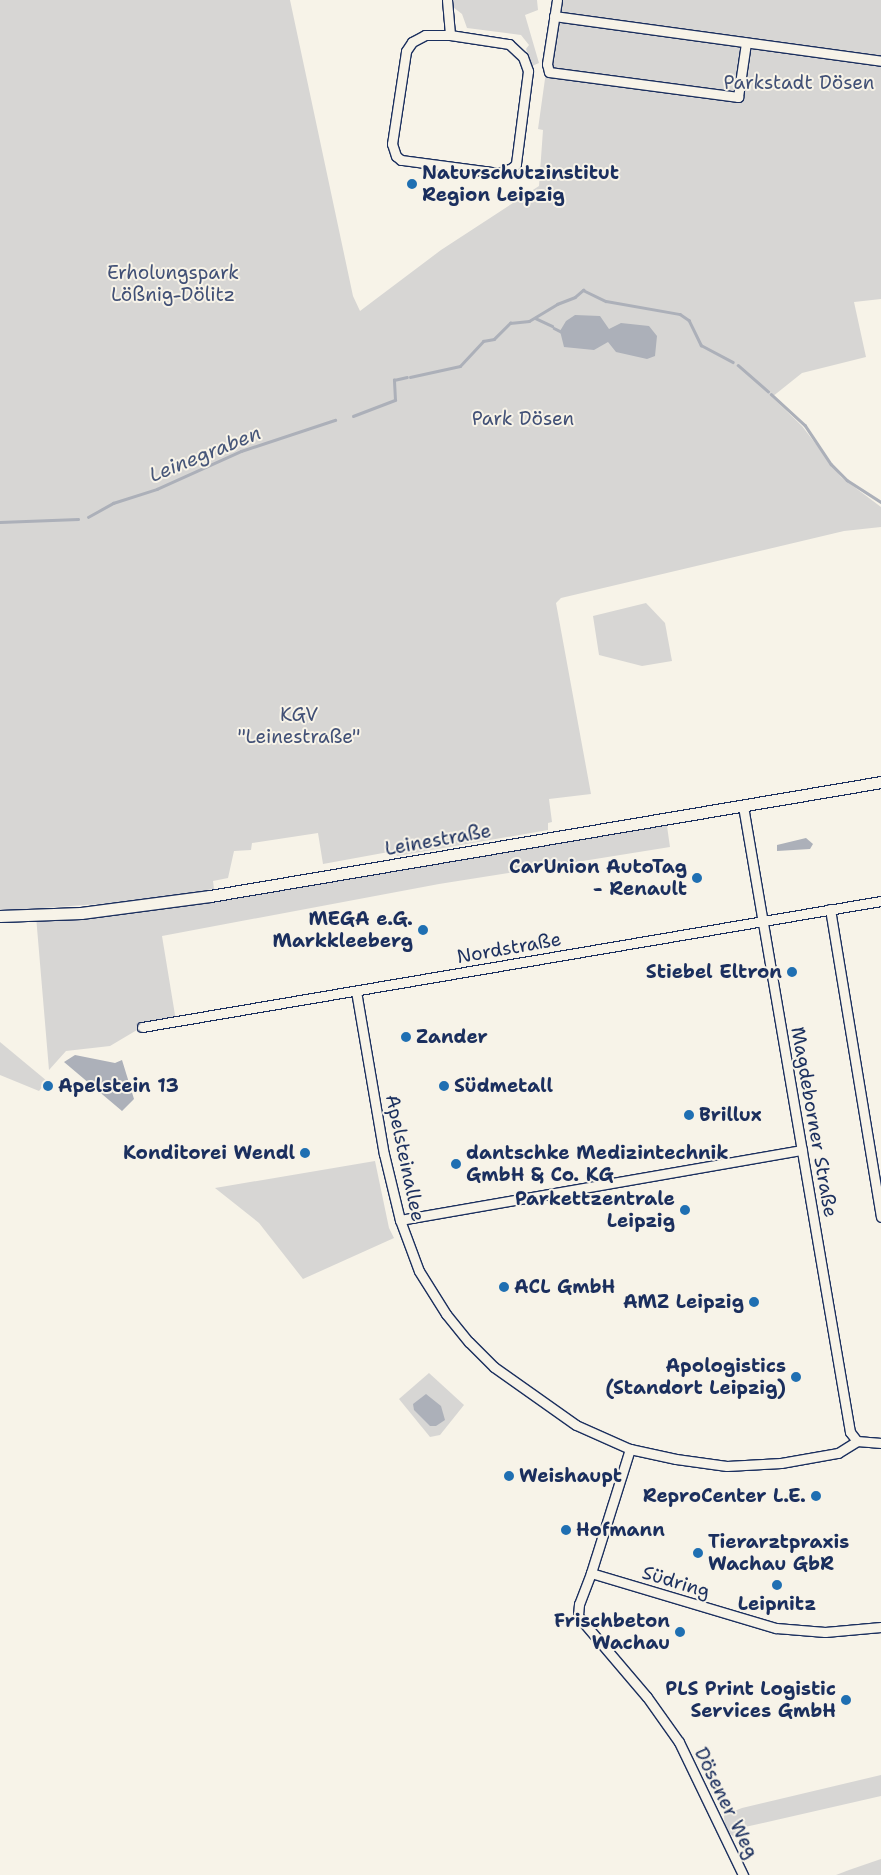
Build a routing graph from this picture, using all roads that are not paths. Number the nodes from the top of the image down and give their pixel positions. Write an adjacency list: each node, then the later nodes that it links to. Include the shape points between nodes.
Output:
1 (447, 0): 4 (street)
2 (557, 0): 3 (street)
3 (554, 16): 5 (street); 5 (street, via 547,64 549,72 738,97)
4 (450, 35): 4 (street, via 509,44 523,57 528,71 516,164 506,172 401,160 392,149 406,51 412,42 425,34)
5 (746, 43): 6 (street)
6 (881, 61)
7 (881, 782): 8 (main road, Leinestraße)
8 (743, 806): 11 (main road, Leinestraße, via 210,896 81,914); 12 (street, Magdeborner Straße)
9 (881, 901): 10 (street, Nordstraße)
10 (830, 910): 12 (street, Nordstraße); 16 (street)
11 (0, 916)
12 (763, 921): 13 (street, Nordstraße); 15 (street, Magdeborner Straße)
13 (356, 991): 14 (street, Nordstraße); 17 (street, Apelsteinallee, via 384,1154)
14 (142, 1027)
15 (802, 1150): 17 (street); 18 (street, Magdeborner Straße, via 850,1432)
16 (881, 1217)
17 (400, 1220): 20 (street, Apelsteinallee, via 419,1271 469,1342 534,1398 576,1425)
18 (857, 1441): 19 (street); 20 (street, Apelsteinallee, via 838,1453 781,1464 706,1464)
19 (881, 1443)
20 (630, 1449): 21 (street)
21 (591, 1573): 22 (street, Südring, via 776,1628 825,1632); 23 (street, Dösener Weg, via 578,1604 578,1616 679,1742)
22 (881, 1627)
23 (743, 1875)

